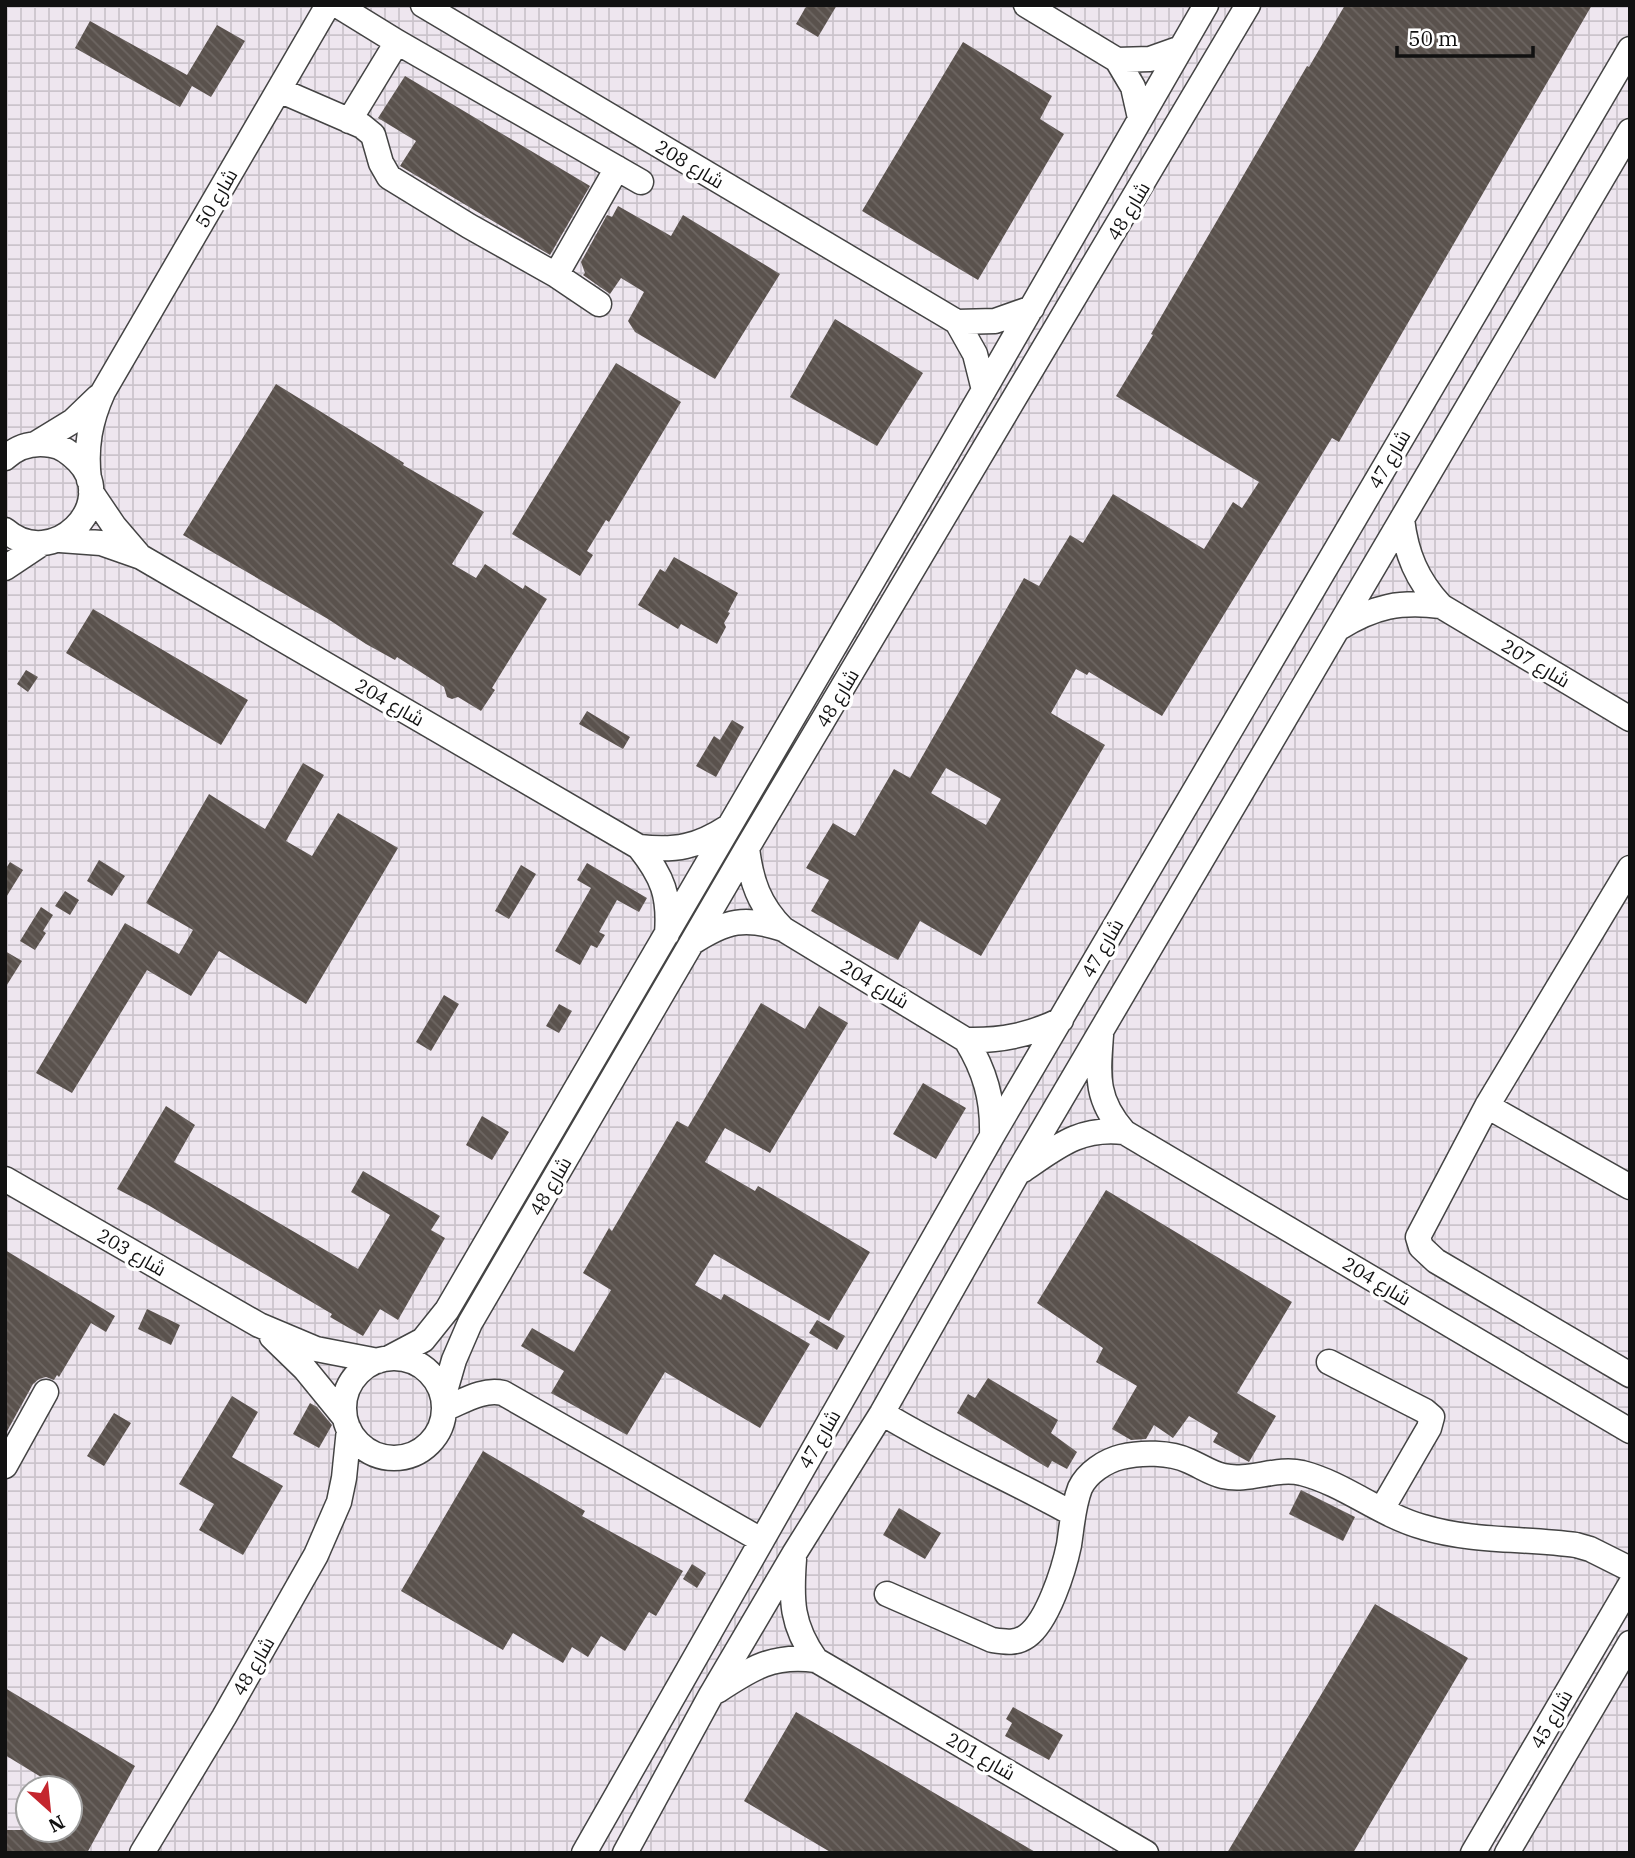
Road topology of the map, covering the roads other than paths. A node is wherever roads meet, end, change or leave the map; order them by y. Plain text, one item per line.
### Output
1 (328, 5) edge
2 (337, 5) edge
3 (423, 5) edge
4 (1026, 5) edge
5 (1206, 5) edge
6 (1248, 5) edge
7 (397, 42) junction
8 (1181, 48) junction
9 (1630, 49) edge
10 (1117, 60) junction
11 (279, 90) junction
12 (1140, 118) junction
13 (349, 121) junction
14 (1630, 131) edge
15 (617, 168) junction
16 (641, 182) dead end
17 (556, 275) junction
18 (599, 304) dead end
19 (1032, 308) junction
20 (957, 322) junction
21 (984, 390) junction
22 (103, 392) junction
23 (17, 449) edge
24 (90, 486) junction
25 (1402, 519) junction
26 (5, 530) edge
27 (50, 542) junction
28 (141, 557) junction
29 (5, 568) edge
30 (1441, 606) junction
31 (1337, 629) junction
32 (1630, 719) edge
33 (729, 827) junction
34 (639, 847) junction
35 (747, 848) junction
36 (1630, 868) edge
37 (783, 929) junction
38 (667, 934) junction
39 (692, 942) junction
40 (1061, 1020) junction
41 (1102, 1029) junction
42 (967, 1040) junction
43 (1488, 1106) junction
44 (1124, 1132) junction
45 (992, 1136) junction
46 (1017, 1174) junction
47 (5, 1179) edge
48 (1630, 1187) edge
49 (259, 1325) junction
50 (383, 1360) junction
51 (1329, 1362) dead end
52 (1630, 1376) edge
53 (46, 1392) dead end
54 (443, 1404) junction
55 (882, 1413) junction
56 (347, 1423) junction
57 (1630, 1432) edge
58 (5, 1466) edge
59 (1382, 1508) junction
60 (1073, 1514) junction
61 (761, 1541) junction
62 (794, 1554) junction
63 (1630, 1569) edge
64 (1630, 1585) edge
65 (887, 1594) dead end
66 (1630, 1643) edge
67 (816, 1660) junction
68 (710, 1695) junction
69 (142, 1853) edge
70 (584, 1853) edge
71 (625, 1853) edge
72 (1146, 1853) edge
73 (1473, 1853) edge
74 (1507, 1853) edge

1 - 11 street, شارع 50
2 - 7 street
3 - 20 street, شارع 208
4 - 10 street
5 - 8 street, شارع 48
6 - 35 street, شارع 48
7 - 13 street
7 - 15 street
8 - 10 street
8 - 12 street, شارع 48
9 - 40 street, شارع 47
10 - 12 street
11 - 13 street
11 - 22 street, شارع 50
12 - 19 street, شارع 48
13 - 17 street
14 - 25 street, شارع 47
15 - 16 street
15 - 17 street
17 - 18 street
19 - 20 street
19 - 21 street, شارع 48
20 - 21 street
21 - 33 street, شارع 48
22 - 23 street, شارع 50
22 - 24 street, شارع 50
23 - 24 street, شارع 204
24 - 27 street
24 - 28 street, شارع 204
25 - 30 street, شارع 207
25 - 31 street, شارع 47
26 - 27 street, شارع 204
27 - 28 street, شارع 204
27 - 29 street
28 - 34 street, شارع 204
30 - 31 street, شارع 207
30 - 32 street, شارع 207
31 - 41 street, شارع 47
33 - 34 street, شارع 204
33 - 38 street, شارع 48
34 - 38 street, شارع 204
35 - 37 street, شارع 204
35 - 39 street, شارع 48
36 - 43 street
37 - 39 street, شارع 204
37 - 42 street, شارع 204
38 - 50 street, شارع 48
39 - 54 street, شارع 48
40 - 42 street
40 - 45 street, شارع 47
41 - 44 street, شارع 204
41 - 46 street, شارع 47
42 - 45 street
43 - 48 street
43 - 52 street
44 - 46 street
44 - 57 street, شارع 204
45 - 61 street, شارع 47
46 - 55 street, شارع 47
47 - 49 street, شارع 203
49 - 50 street, شارع 203
49 - 56 street, شارع 203
50 - 54 street
50 - 56 street
51 - 59 street
53 - 58 street
54 - 56 street
54 - 61 street
55 - 60 street
55 - 62 street, شارع 47
56 - 69 street, شارع 48
59 - 60 street
59 - 63 street
60 - 65 street
61 - 70 street, شارع 47
62 - 67 street, شارع 201
62 - 68 street, شارع 47
64 - 73 street, شارع 45
66 - 74 street, شارع 45
67 - 68 street, شارع 201
67 - 72 street, شارع 201
68 - 71 street, شارع 47

